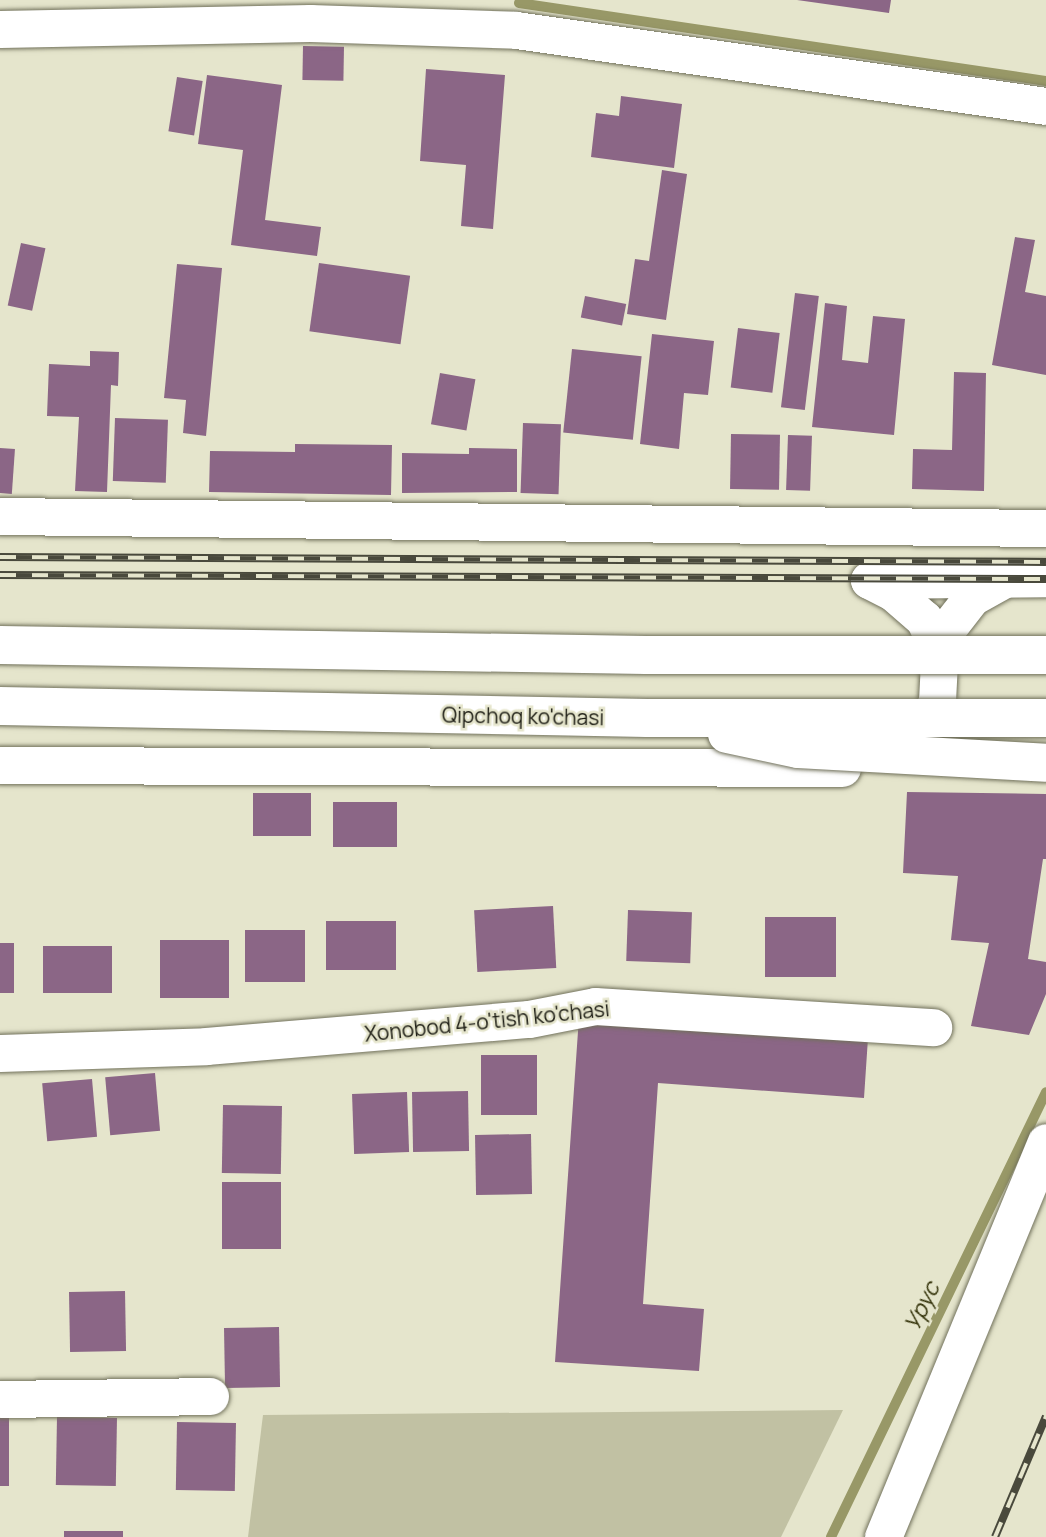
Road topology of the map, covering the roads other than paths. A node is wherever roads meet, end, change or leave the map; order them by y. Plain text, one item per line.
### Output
1 (0, 29) edge
2 (1046, 106) edge
3 (0, 516) edge
4 (1046, 528) edge
5 (1046, 578) edge
6 (1004, 579) junction
7 (0, 645) edge
8 (1046, 655) edge
9 (937, 701) junction
10 (0, 706) edge
11 (647, 718) junction
12 (1046, 718) edge
13 (1046, 762) edge
14 (0, 765) edge
15 (933, 1027) dead end
16 (0, 1053) edge
17 (1046, 1142) edge
18 (211, 1396) dead end
19 (0, 1399) edge
20 (883, 1537) edge

1 - 2 street
3 - 4 street
5 - 6 street
6 - 9 street
6 - 9 street
7 - 8 main road, bridge
9 - 14 street
10 - 11 main road, Qipchoq ko'chasi, bridge
11 - 12 main road, Qipchoq ko'chasi, bridge
11 - 13 main road, bridge
15 - 16 street, Xonobod 4-o'tish ko'chasi
17 - 20 street
18 - 19 street

